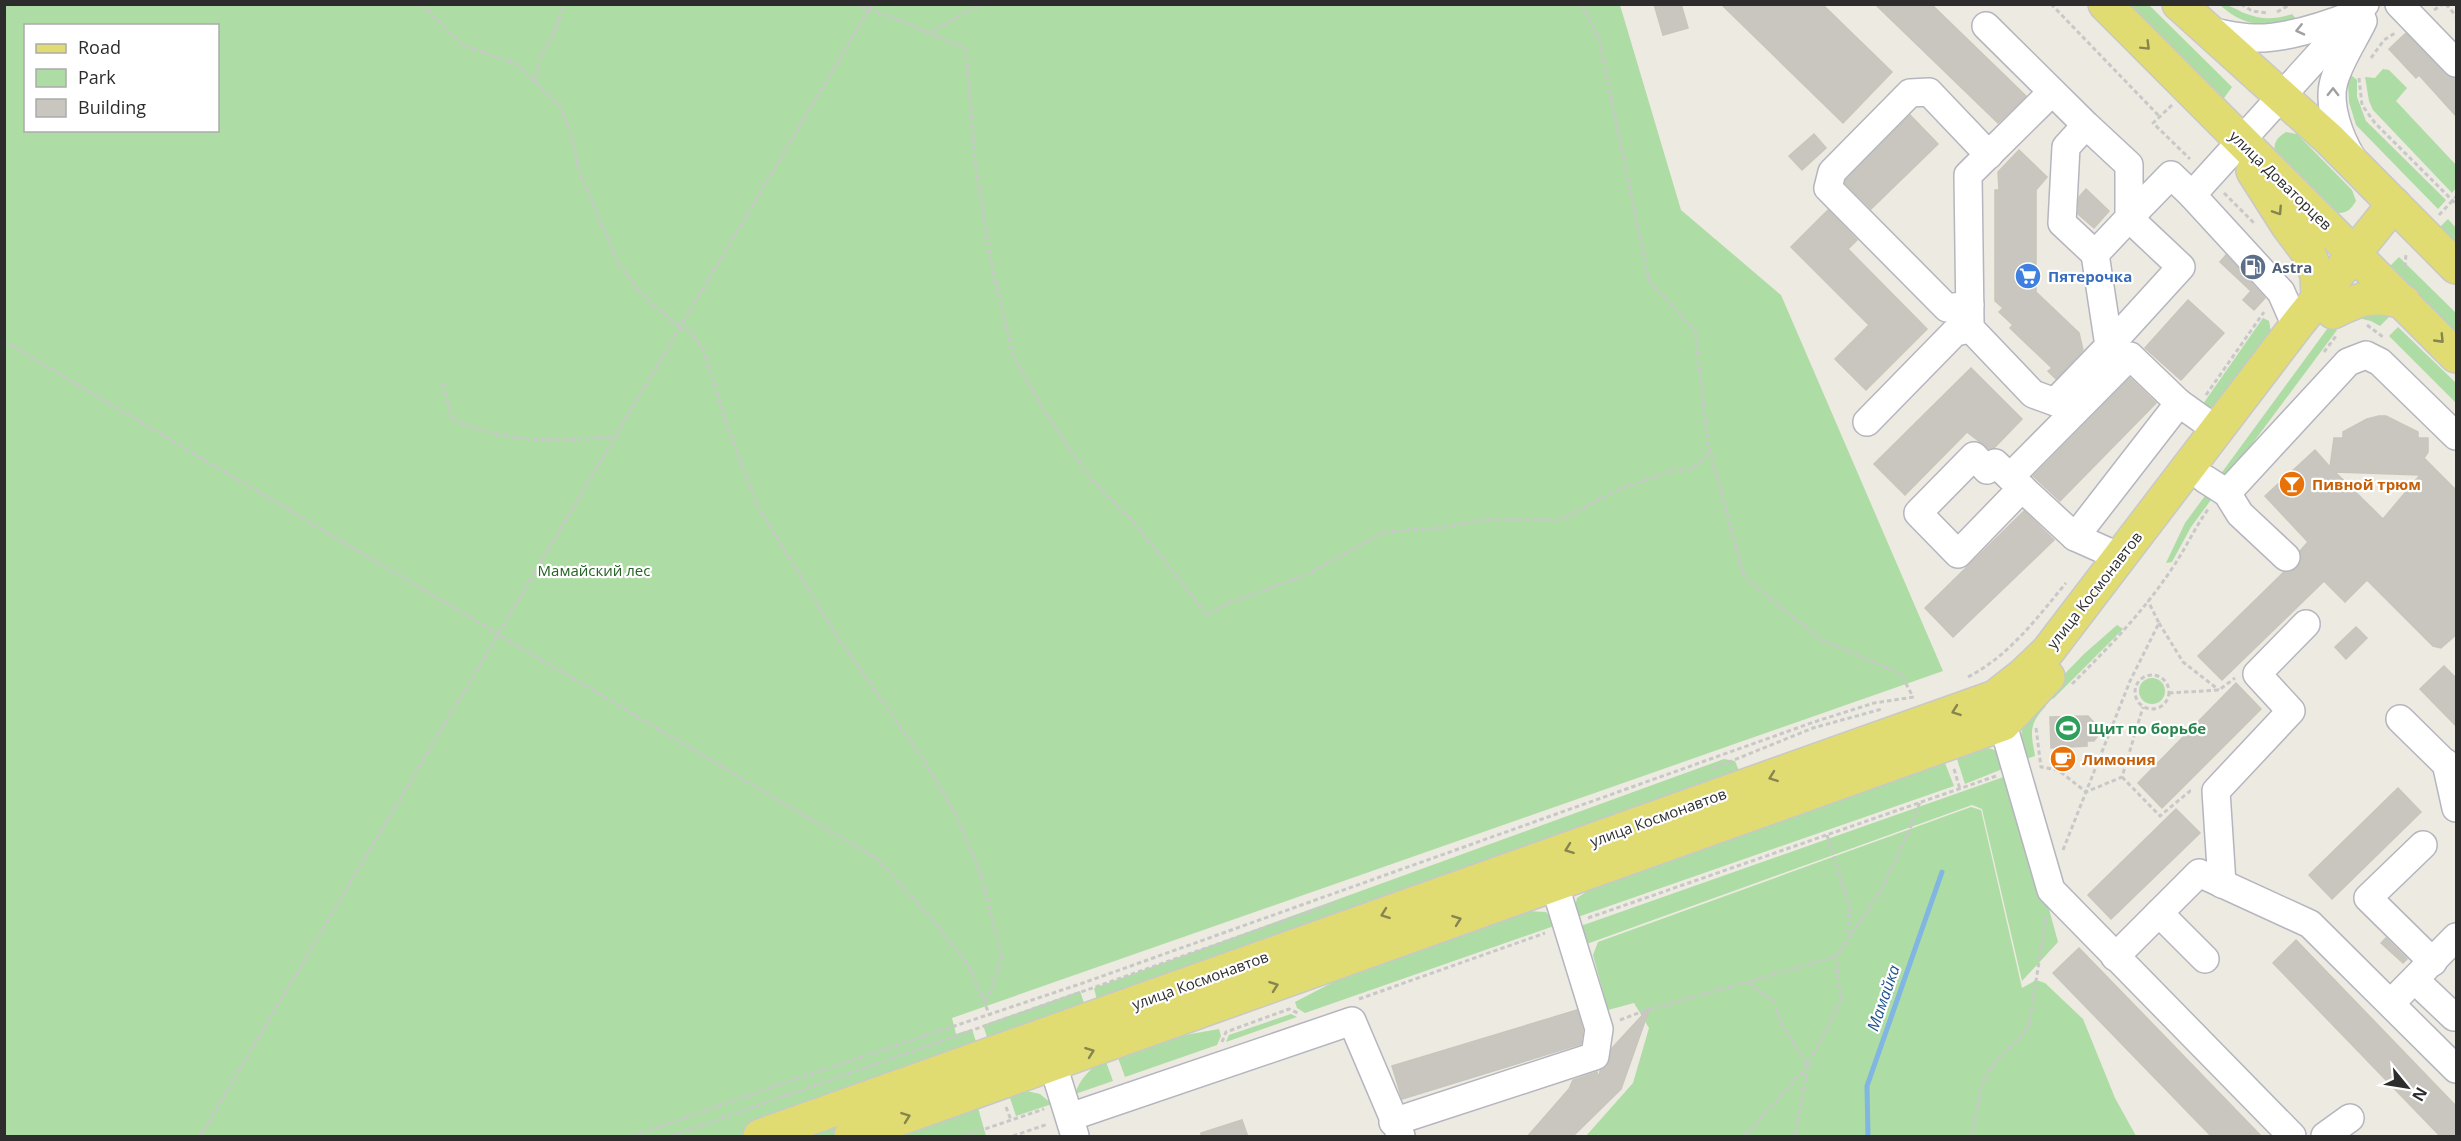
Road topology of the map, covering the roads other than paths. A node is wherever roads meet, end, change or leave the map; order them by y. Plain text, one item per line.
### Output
1 (2105, 4) edge
2 (2179, 4) edge
3 (2399, 4) edge
4 (2364, 8) edge
5 (1986, 26) dead end
6 (2207, 31) junction
7 (2457, 63) edge
8 (2052, 92) junction
9 (2281, 97) junction
10 (2086, 125) junction
11 (2241, 141) junction
12 (1989, 155) junction
13 (2357, 167) junction
14 (2192, 195) junction
15 (2402, 212) junction
16 (2129, 218) junction
17 (2364, 252) junction
18 (2095, 255) junction
19 (2457, 267) edge
20 (2404, 302) junction
21 (2338, 315) junction
22 (1970, 317) junction
23 (2296, 326) junction
24 (2109, 346) junction
25 (2457, 356) edge
26 (2179, 403) junction
27 (1867, 422) dead end
28 (2217, 430) junction
29 (2457, 436) edge
30 (2218, 487) junction
31 (2075, 537) junction
32 (2120, 556) junction
33 (2286, 557) dead end
34 (2306, 624) dead end
35 (1999, 710) junction
36 (2400, 719) dead end
37 (2451, 768) edge
38 (2457, 808) edge
39 (2423, 845) dead end
40 (2222, 884) junction
41 (1554, 886) junction
42 (2159, 913) junction
43 (2457, 937) edge
44 (2115, 957) junction
45 (2205, 959) dead end
46 (2424, 971) junction
47 (2391, 1003) junction
48 (2454, 1017) dead end
49 (1053, 1065) junction
50 (2457, 1070) edge
51 (1070, 1118) edge
52 (2350, 1118) dead end
53 (1397, 1129) edge
54 (760, 1137) edge
55 (851, 1137) edge
56 (2292, 1137) edge
57 (2325, 1137) edge

1 -> 11 main road, улица Доваторцев
2 - 6 main road
3 - 7 street
4 -> 6 street
4 - 9 street
13 -> 4 street
5 - 8 street
6 - 9 main road
8 - 10 street
8 - 12 street
9 - 11 street
9 - 13 main road
10 - 16 street
10 - 18 street
11 - 14 street
11 - 17 main road, улица Доваторцев
11 -> 21 main road
12 - 22 street
12 - 22 street
13 - 15 main road
14 - 16 street
14 - 23 street
15 - 17 main road
15 - 19 main road
16 - 18 street
16 - 24 street
17 - 20 main road, улица Доваторцев
17 - 21 main road
18 - 24 street
20 - 21 main road
20 -> 25 main road, улица Доваторцев
21 - 23 main road, улица Космонавтов
21 - 30 main road, улица Космонавтов
22 - 24 street
22 - 27 street
23 - 28 main road, улица Космонавтов
26 - 28 street
26 - 31 street
26 - 31 street
28 - 32 main road, улица Космонавтов
29 - 30 street
30 - 33 street
30 - 35 main road, улица Космонавтов
31 - 32 street
32 - 35 main road, улица Космонавтов
34 - 40 street
35 - 41 main road, улица Космонавтов
35 - 44 street
35 -> 54 main road, улица Космонавтов
36 - 37 street
37 - 38 street
39 - 46 street
40 - 42 street
40 - 47 street
49 -> 41 main road, улица Космонавтов
41 - 53 street
42 - 44 street
42 - 45 street
43 - 46 street
44 - 56 street
46 - 47 street
46 - 48 street
47 - 50 street
49 - 51 street
55 -> 49 main road, улица Космонавтов
51 - 53 street
52 - 57 street

